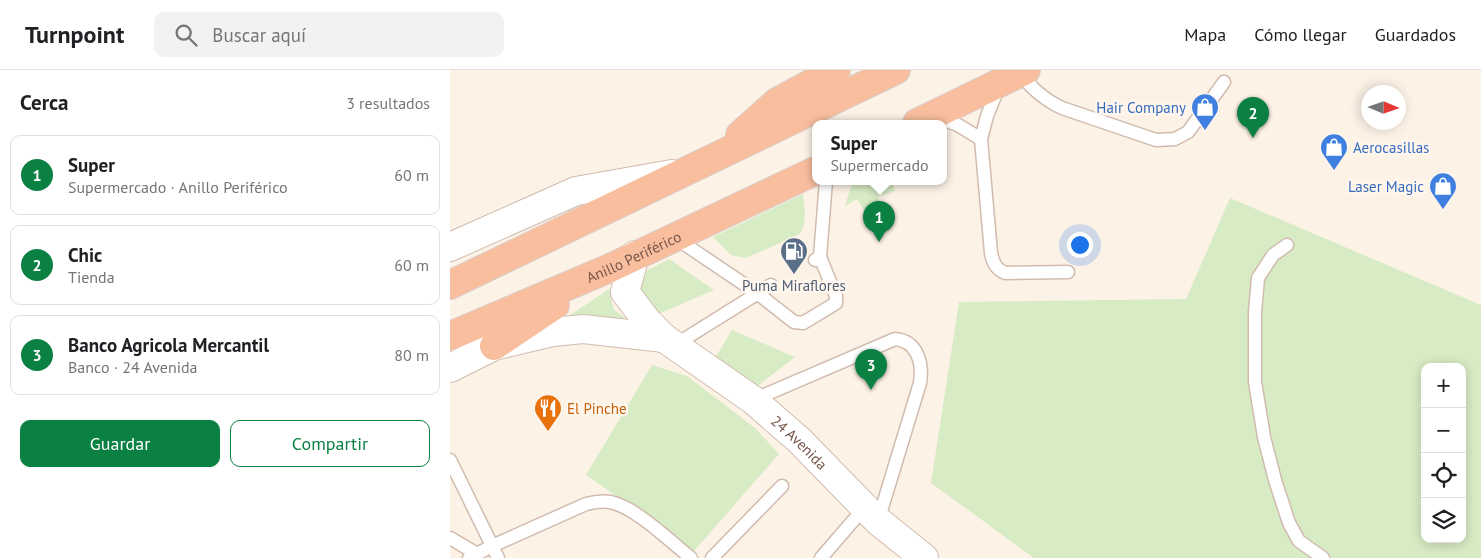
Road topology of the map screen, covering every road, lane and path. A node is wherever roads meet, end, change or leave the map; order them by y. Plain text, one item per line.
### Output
1 (836, 70) edge
2 (896, 70) edge
3 (1015, 75) edge
4 (1224, 82) dead end
5 (925, 120) edge
6 (947, 123) edge
7 (981, 139) junction
8 (714, 158) junction
9 (684, 172) junction
10 (812, 172) edge
11 (826, 185) edge
12 (674, 237) junction
13 (1287, 245) dead end
14 (450, 247) edge
15 (635, 255) junction
16 (610, 268) junction
17 (1068, 272) dead end
18 (450, 285) edge
19 (771, 285) dead end
20 (757, 294) junction
21 (450, 336) edge
22 (669, 342) junction
23 (494, 346) junction
24 (450, 368) edge
25 (753, 400) junction
26 (450, 460) edge
27 (782, 486) dead end
28 (871, 514) junction
29 (450, 538) edge
30 (492, 546) junction
31 (473, 556) edge
32 (498, 558) edge
33 (691, 558) edge
34 (712, 558) edge
35 (821, 558) edge
36 (924, 558) edge
37 (1322, 558) edge

1 - 8 highway
2 - 8 highway
3 - 4 lane
3 - 5 highway
3 - 7 lane
6 - 7 lane
7 - 17 lane
8 - 9 highway
9 - 14 street
9 - 18 highway
10 - 12 highway, Anillo Periférico
11 - 20 lane
12 - 15 highway, Anillo Periférico
12 - 20 lane
13 - 37 lane
15 - 16 highway, Anillo Periférico
15 - 22 street, 24 Avenida
16 - 21 highway, Anillo Periférico
16 - 23 highway
19 - 20 lane
20 - 22 lane
22 - 23 street, 24 Avenida
22 - 25 street, 24 Avenida
23 - 24 street
25 - 28 street, 24 Avenida
25 - 28 lane
26 - 30 lane
27 - 34 lane
28 - 35 lane
28 - 36 street, 24 Avenida
29 - 31 lane
30 - 31 lane
30 - 32 lane
30 - 33 lane

